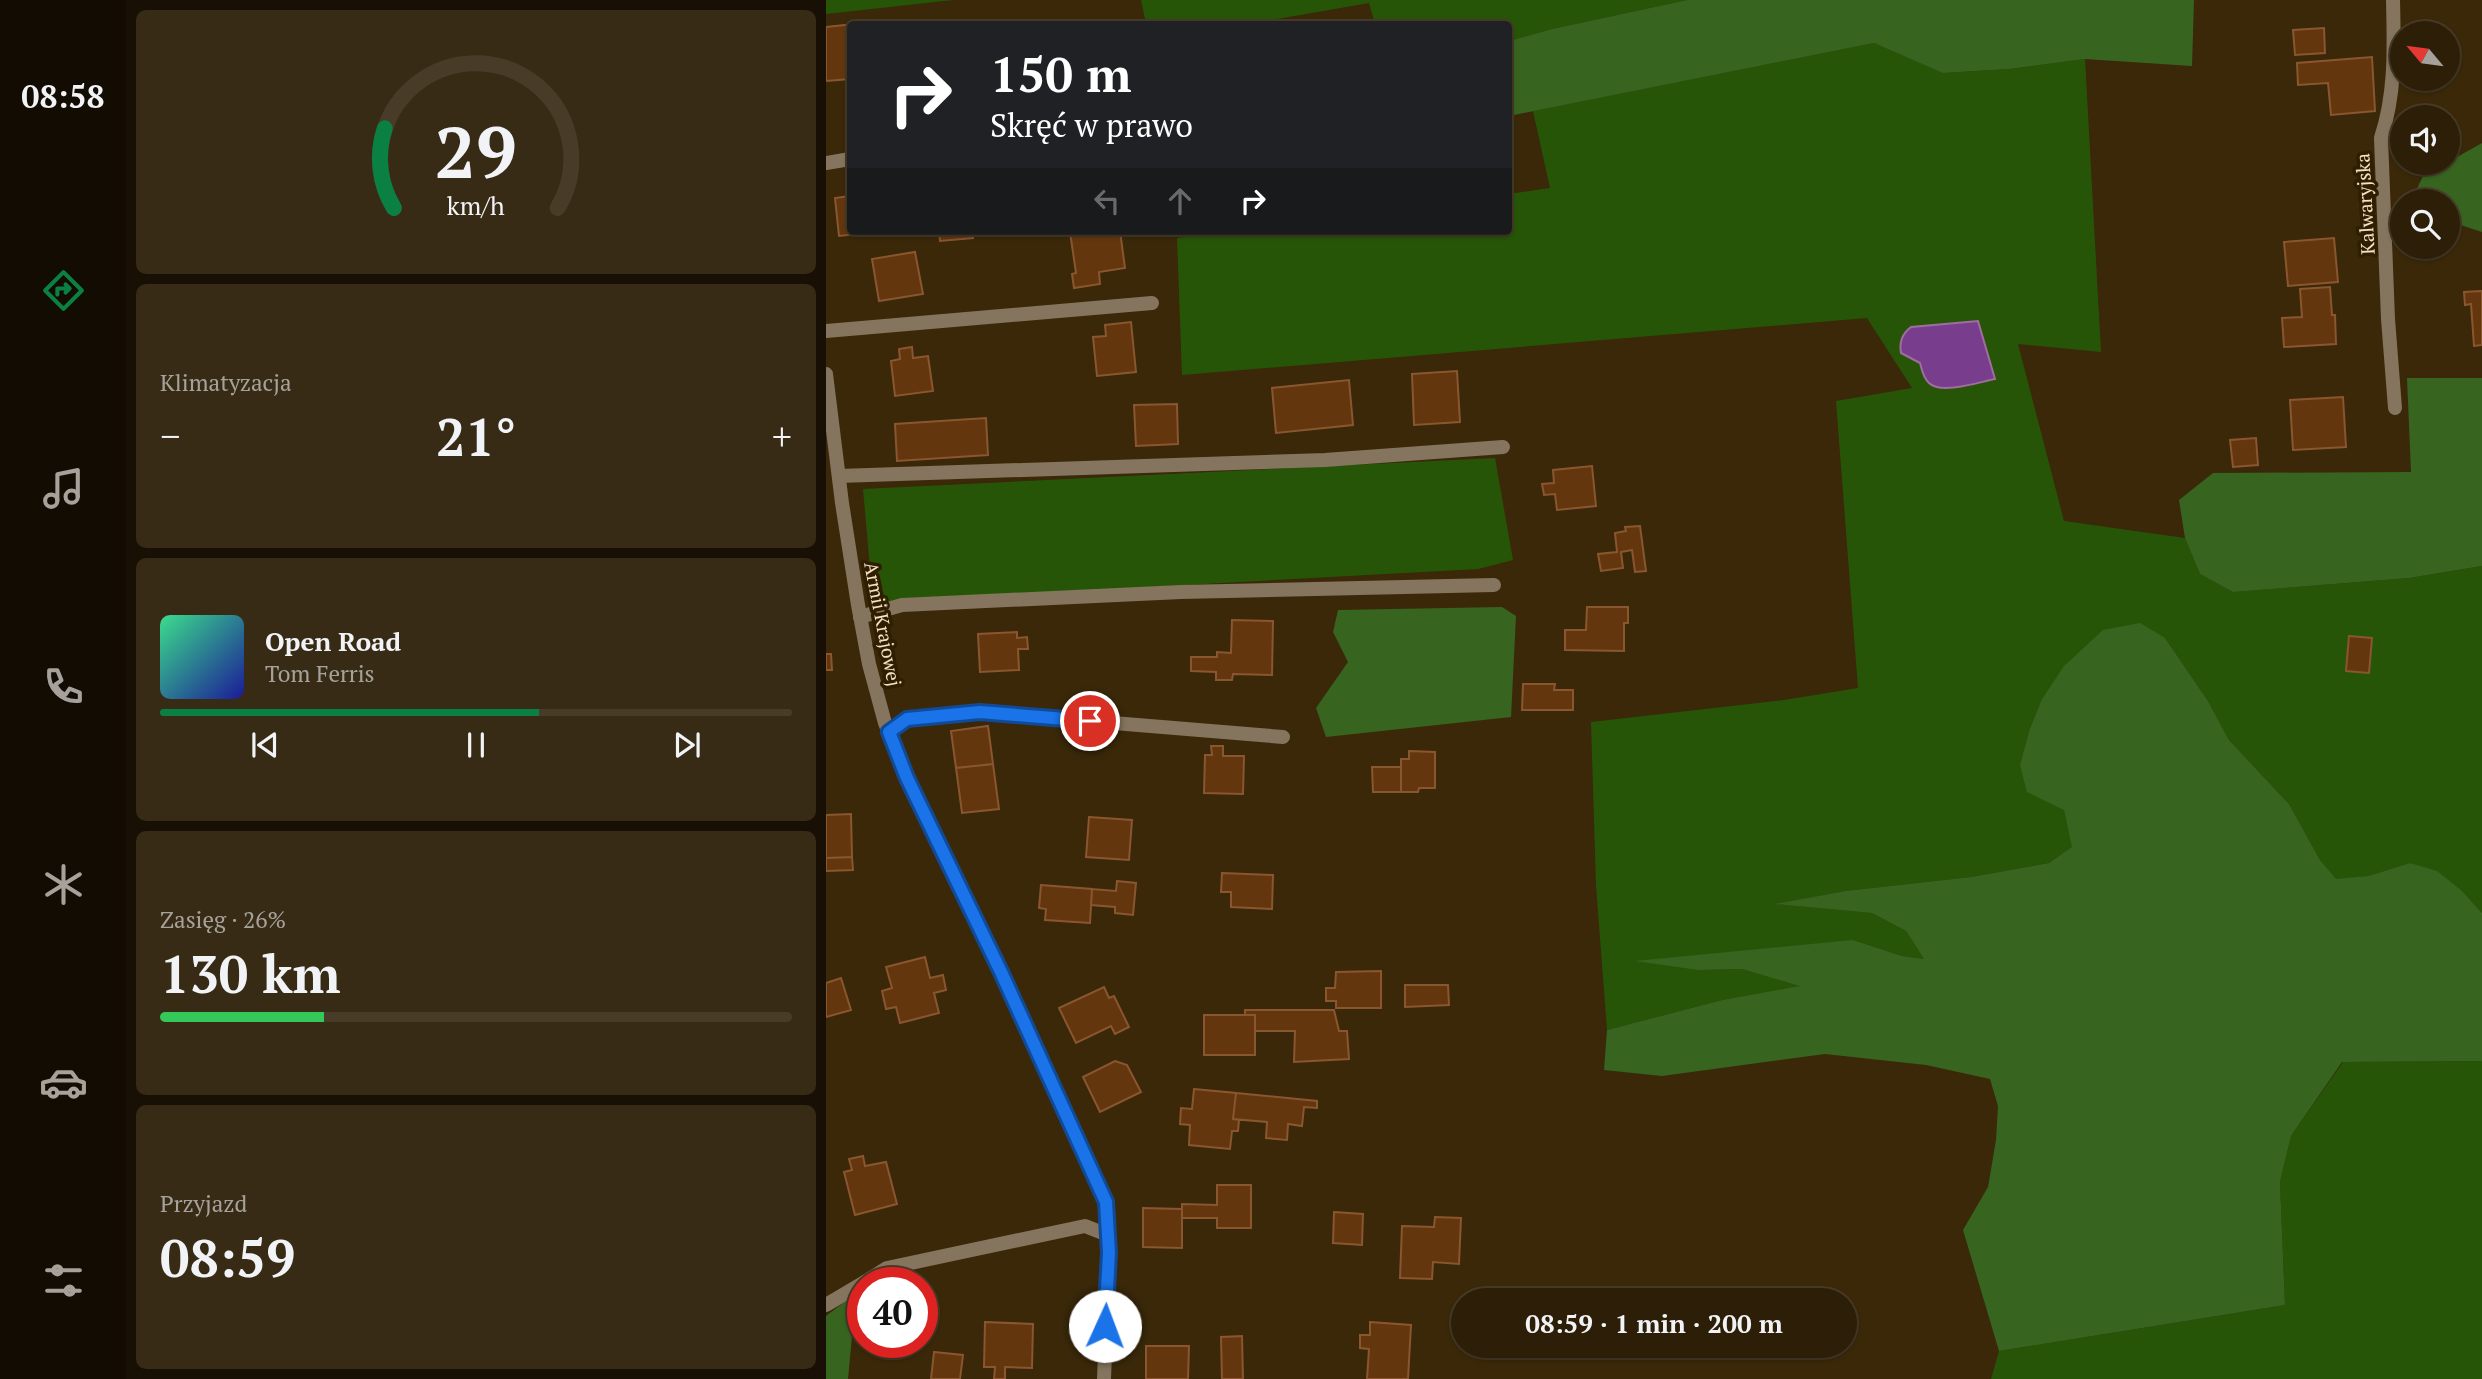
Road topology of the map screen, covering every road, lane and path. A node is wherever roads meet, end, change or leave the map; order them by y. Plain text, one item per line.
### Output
1 (2393, 0) edge
2 (847, 160) edge
3 (826, 163) edge
4 (1152, 303) dead end
5 (826, 331) edge
6 (826, 374) edge
7 (2395, 408) dead end
8 (1503, 447) dead end
9 (839, 476) junction
10 (1494, 585) dead end
11 (860, 617) junction
12 (889, 732) junction
13 (1283, 737) dead end
14 (1108, 1235) junction
15 (892, 1267) edge
16 (847, 1293) edge
17 (826, 1305) edge
18 (1104, 1379) edge

1 - 7 street, Kalwaryjska
2 - 3 street
4 - 5 street
6 - 9 street, Armii Krajowej
8 - 9 street
9 - 11 street, Armii Krajowej
10 - 11 street
11 - 12 street, Armii Krajowej
12 - 13 street
12 - 14 street, Armii Krajowej
14 - 15 street
14 - 18 street, Armii Krajowej
16 - 17 street

